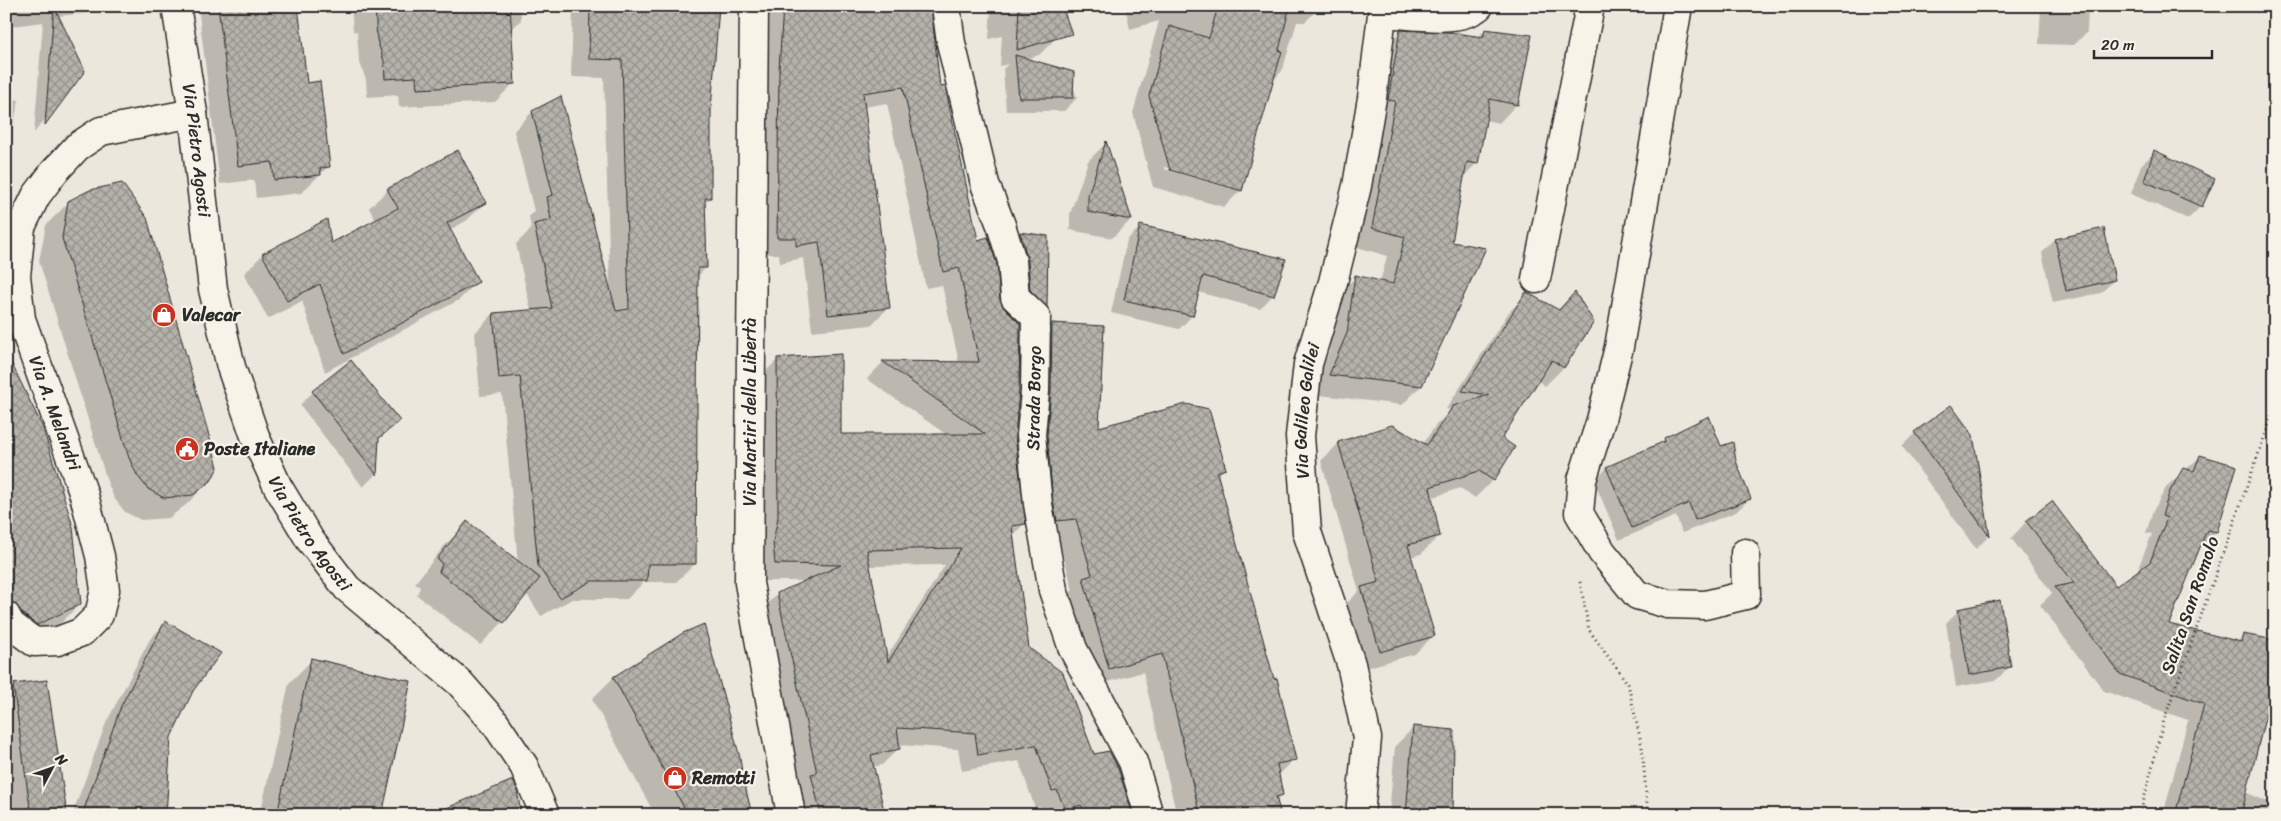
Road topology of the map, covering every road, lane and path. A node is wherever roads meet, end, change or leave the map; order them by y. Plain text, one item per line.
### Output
1 (176, 6) edge
2 (754, 6) edge
3 (946, 6) edge
4 (1479, 6) edge
5 (1590, 6) edge
6 (1678, 6) edge
7 (1383, 10) edge
8 (193, 113) junction
9 (1536, 279) dead end
10 (2275, 407) edge
11 (1595, 539) junction
12 (1745, 553) dead end
13 (6, 616) edge
14 (546, 815) edge
15 (791, 815) edge
16 (1149, 815) edge
17 (1360, 815) edge
18 (1648, 815) edge
19 (2140, 815) edge

1 - 8 street, Via Pietro Agosti
2 - 15 street, Via Martiri della Libertà
3 - 16 street, Strada Borgo
4 - 7 street
5 - 9 street
6 - 11 street
7 - 17 street, Via Galileo Galilei
8 - 13 street, Via A. Melandri
8 - 14 street, Via Pietro Agosti
10 - 19 path, Salita San Romolo
11 - 12 street
11 - 18 path

